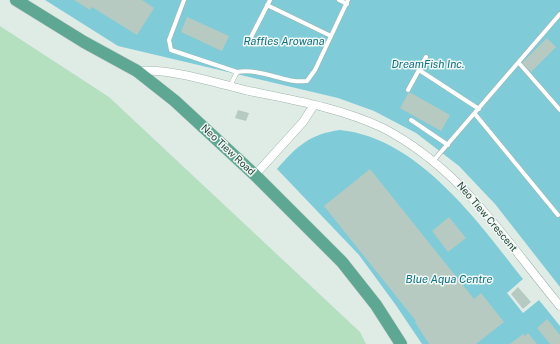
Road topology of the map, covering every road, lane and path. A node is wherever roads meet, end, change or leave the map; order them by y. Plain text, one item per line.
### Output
1 (16, 0) edge
2 (184, 0) edge
3 (270, 0) edge
4 (339, 0) edge
5 (347, 2) edge
6 (268, 5) junction
7 (560, 14) edge
8 (331, 36) junction
9 (249, 41) dead end
10 (426, 57) dead end
11 (519, 63) junction
12 (419, 70) junction
13 (137, 71) junction
14 (237, 72) junction
15 (230, 86) junction
16 (408, 90) dead end
17 (314, 105) junction
18 (479, 109) junction
19 (560, 110) edge
20 (475, 114) junction
21 (411, 120) dead end
22 (448, 145) junction
23 (434, 160) junction
24 (254, 175) junction
25 (558, 215) dead end
26 (560, 306) edge
27 (401, 344) edge

1 - 13 main road, Neo Tiew Road
2 - 14 lane
3 - 6 lane
4 - 5 lane
5 - 8 lane
6 - 8 lane
6 - 9 lane
7 - 11 lane
8 - 14 lane
10 - 12 lane
11 - 18 lane
11 - 19 lane
12 - 16 lane
12 - 18 lane
13 - 15 street, Neo Tiew Crescent
13 - 24 main road, Neo Tiew Road
14 - 15 lane
15 - 17 street, Neo Tiew Crescent
17 - 23 street, Neo Tiew Crescent
17 - 24 street
18 - 20 lane
20 - 22 lane
20 - 25 lane
21 - 22 lane
22 - 23 lane
23 - 26 street, Neo Tiew Crescent
24 - 27 main road, Neo Tiew Road

